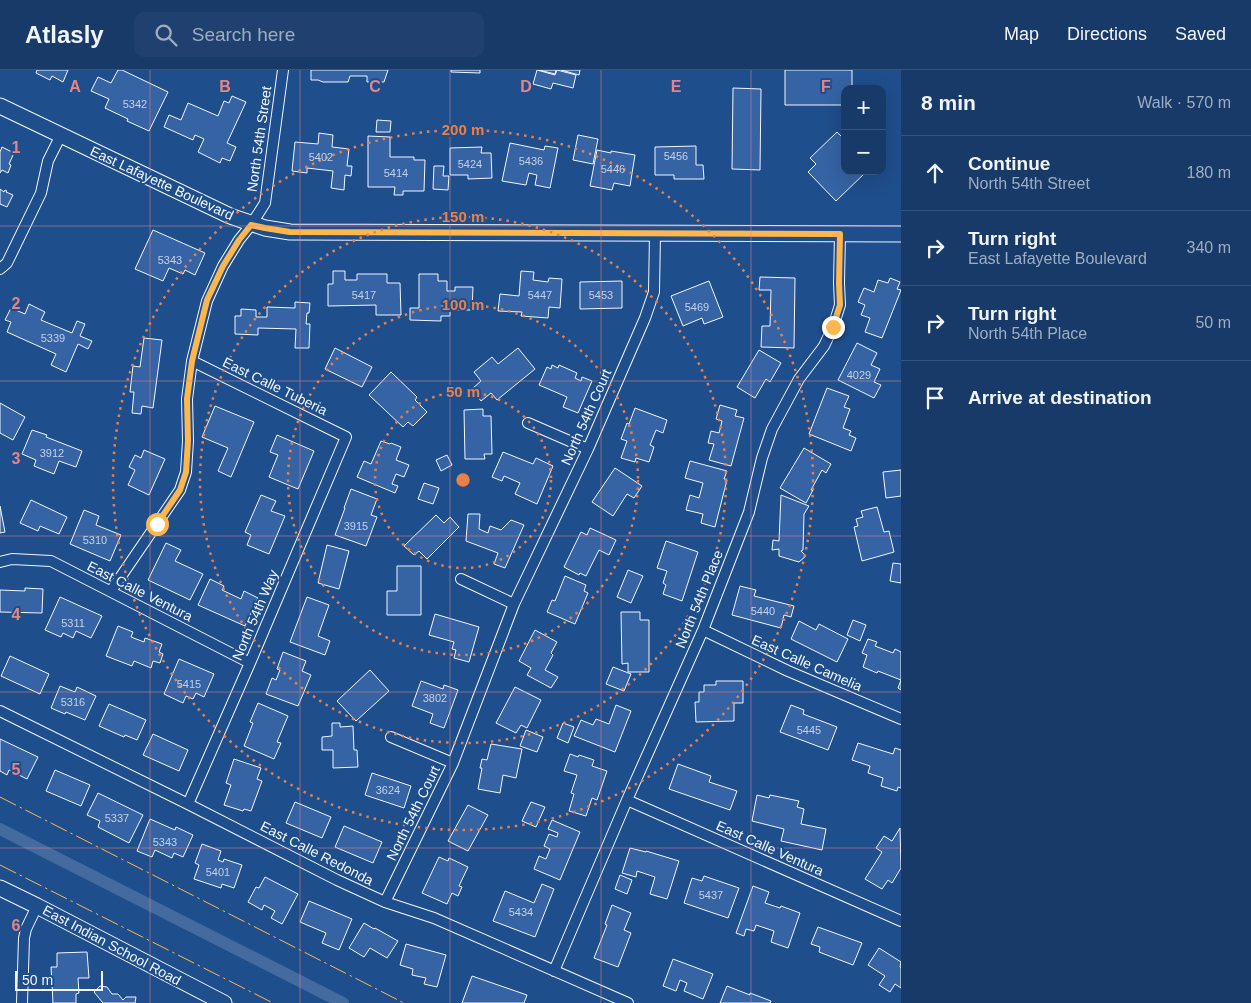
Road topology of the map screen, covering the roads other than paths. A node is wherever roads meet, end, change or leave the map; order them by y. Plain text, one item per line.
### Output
1 (282, 70) edge
2 (0, 106) edge
3 (61, 135) junction
4 (251, 225) junction
5 (656, 233) junction
6 (840, 234) junction
7 (901, 234) edge
8 (0, 269) edge
9 (192, 361) junction
10 (528, 423) dead end
11 (346, 437) joint
12 (588, 449) junction
13 (0, 562) edge
14 (461, 579) dead end
15 (111, 591) junction
16 (514, 604) junction
17 (703, 630) junction
18 (250, 663) junction
19 (0, 712) edge
20 (901, 719) edge
21 (391, 738) dead end
22 (453, 763) junction
23 (627, 800) junction
24 (188, 804) junction
25 (0, 888) edge
26 (385, 902) junction
27 (37, 906) junction
28 (901, 921) edge
29 (554, 971) junction
30 (22, 1003) edge
31 (224, 1003) edge
32 (628, 1003) edge

1 - 4 street, North 54th Street
2 - 3 street, East Lafayette Boulevard
3 - 4 street, East Lafayette Boulevard
3 - 8 street
4 - 5 street, East Lafayette Boulevard
4 - 9 street, North 54th Street
5 - 6 street, East Lafayette Boulevard
5 - 12 street, North 54th Court
6 - 7 street, East Lafayette Boulevard
6 - 17 street, North 54th Place
9 - 11 street, East Calle Tuberia
9 - 15 street, North 54th Street
10 - 12 street
11 - 18 street, North 54th Way
12 - 16 street, North 54th Court
13 - 15 street, East Calle Ventura
14 - 16 street
15 - 18 street, East Calle Ventura
16 - 22 street, North 54th Court
17 - 20 street, East Calle Camelia
17 - 23 street, North 54th Place
18 - 24 street, North 54th Way
19 - 24 street, East Calle Redonda
21 - 22 street, North 54th Court
22 - 26 street, North 54th Court
23 - 28 street, East Calle Ventura
23 - 29 street, North 54th Place
24 - 26 street, East Calle Redonda
25 - 27 street, East Indian School Road
26 - 29 street, East Calle Redonda
27 - 30 street
27 - 31 street, East Indian School Road
29 - 32 street, East Calle Redonda

